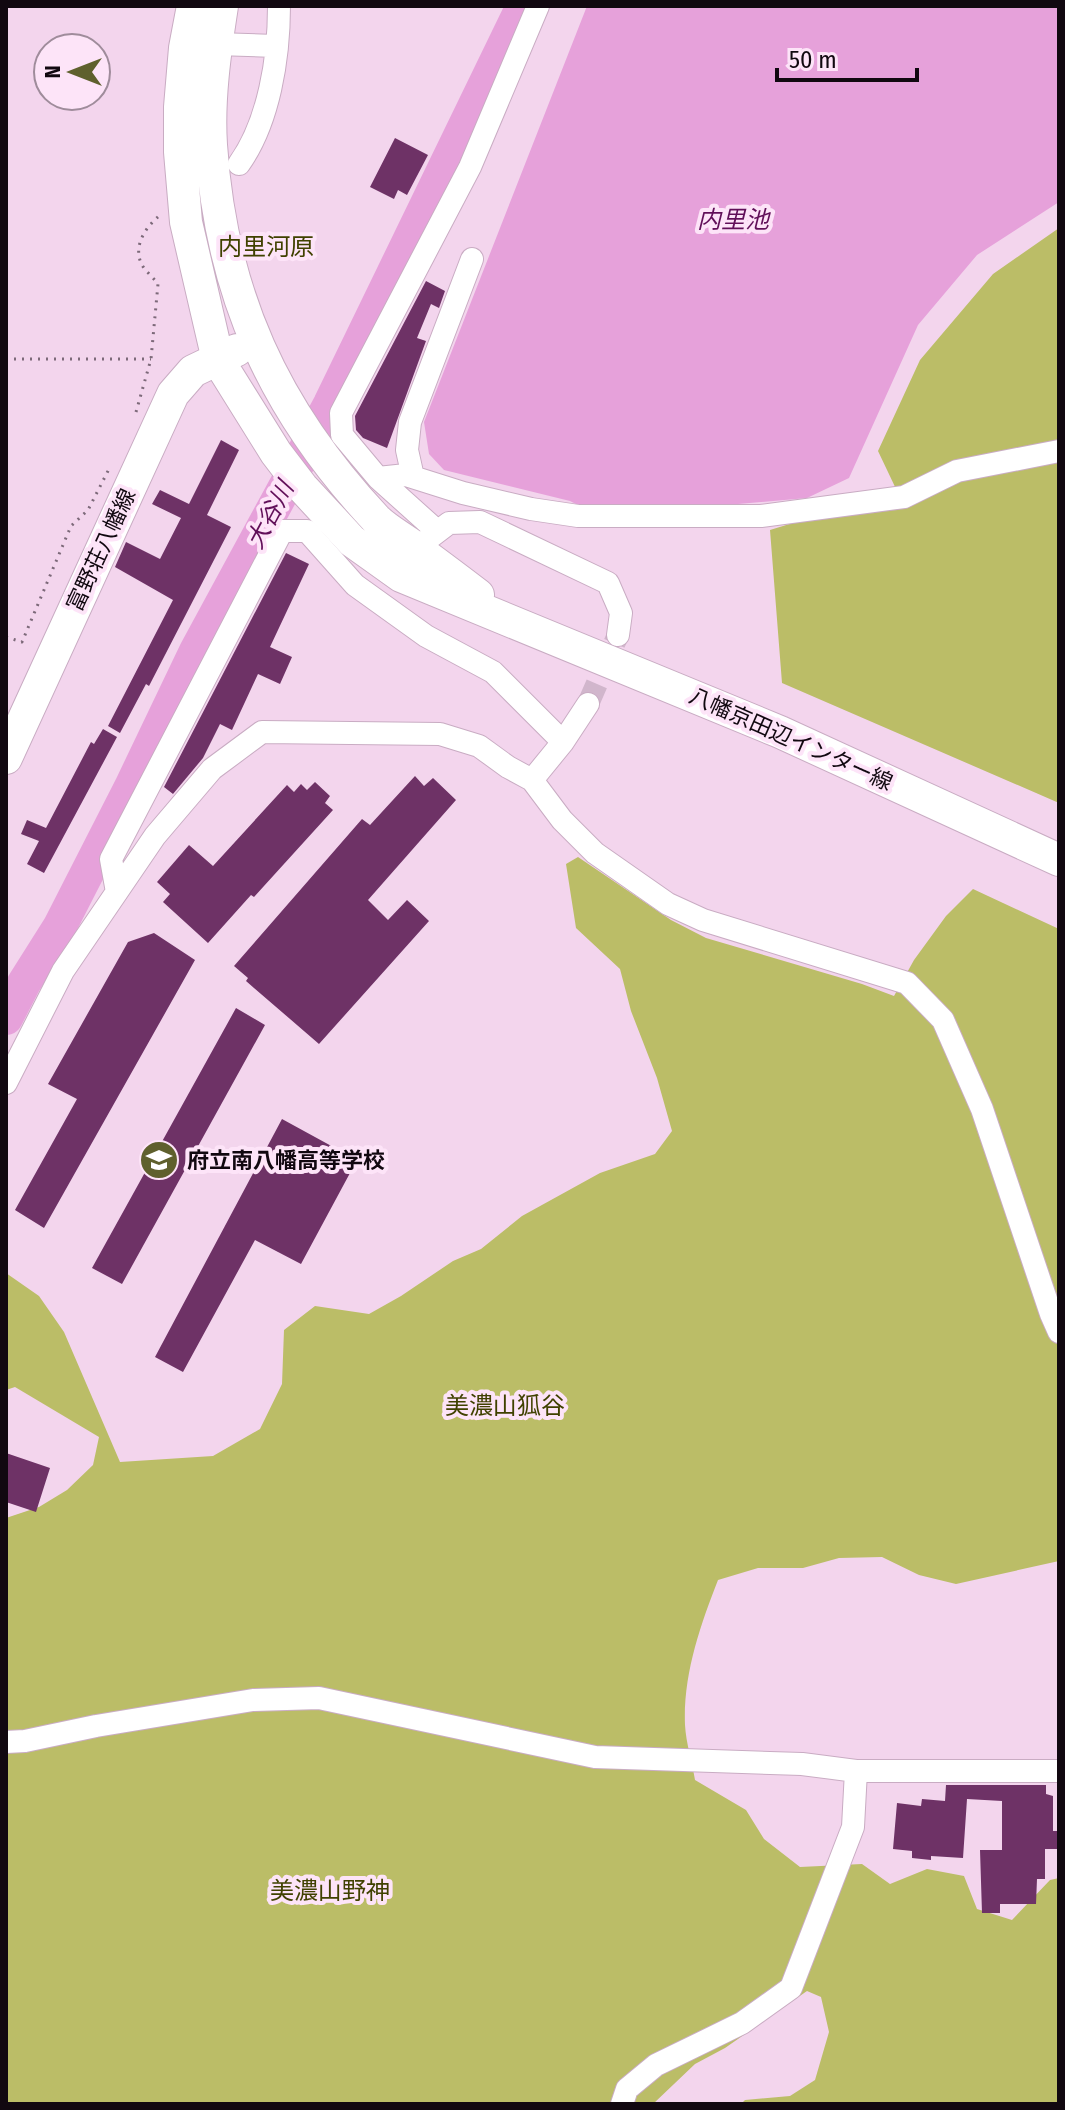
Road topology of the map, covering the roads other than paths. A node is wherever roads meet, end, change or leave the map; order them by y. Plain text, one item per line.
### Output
1 (193, 6) edge
2 (222, 6) edge
3 (279, 6) edge
4 (538, 6) edge
5 (216, 44) junction
6 (275, 46) junction
7 (239, 164) dead end
8 (472, 259) dead end
9 (254, 341) junction
10 (218, 360) junction
11 (1059, 451) edge
12 (413, 477) junction
13 (378, 478) junction
14 (419, 553) junction
15 (618, 635) tunnel mouth
16 (588, 704) tunnel mouth
17 (563, 742) junction
18 (6, 758) edge
19 (532, 780) junction
20 (1059, 860) edge
21 (117, 892) junction
22 (6, 1083) edge
23 (1059, 1332) edge
24 (6, 1742) edge
25 (856, 1771) junction
26 (1059, 1771) edge
27 (622, 2104) edge

1 - 10 main road
2 - 5 main road
3 - 6 street
4 - 13 street
5 - 6 street
5 - 9 main road
6 - 7 street
8 - 12 street
9 - 10 main road, 富野荘八幡線
9 - 14 main road, 八幡京田辺インター線
10 - 14 main road, 八幡京田辺インター線
10 - 18 main road, 富野荘八幡線
11 - 12 street
12 - 13 street
13 - 14 street
14 - 15 street
14 - 20 main road, 八幡京田辺インター線
16 - 17 street
17 - 19 street
17 - 21 street
19 - 21 street
19 - 23 street
21 - 22 street
24 - 25 street
25 - 26 street
25 - 27 street

